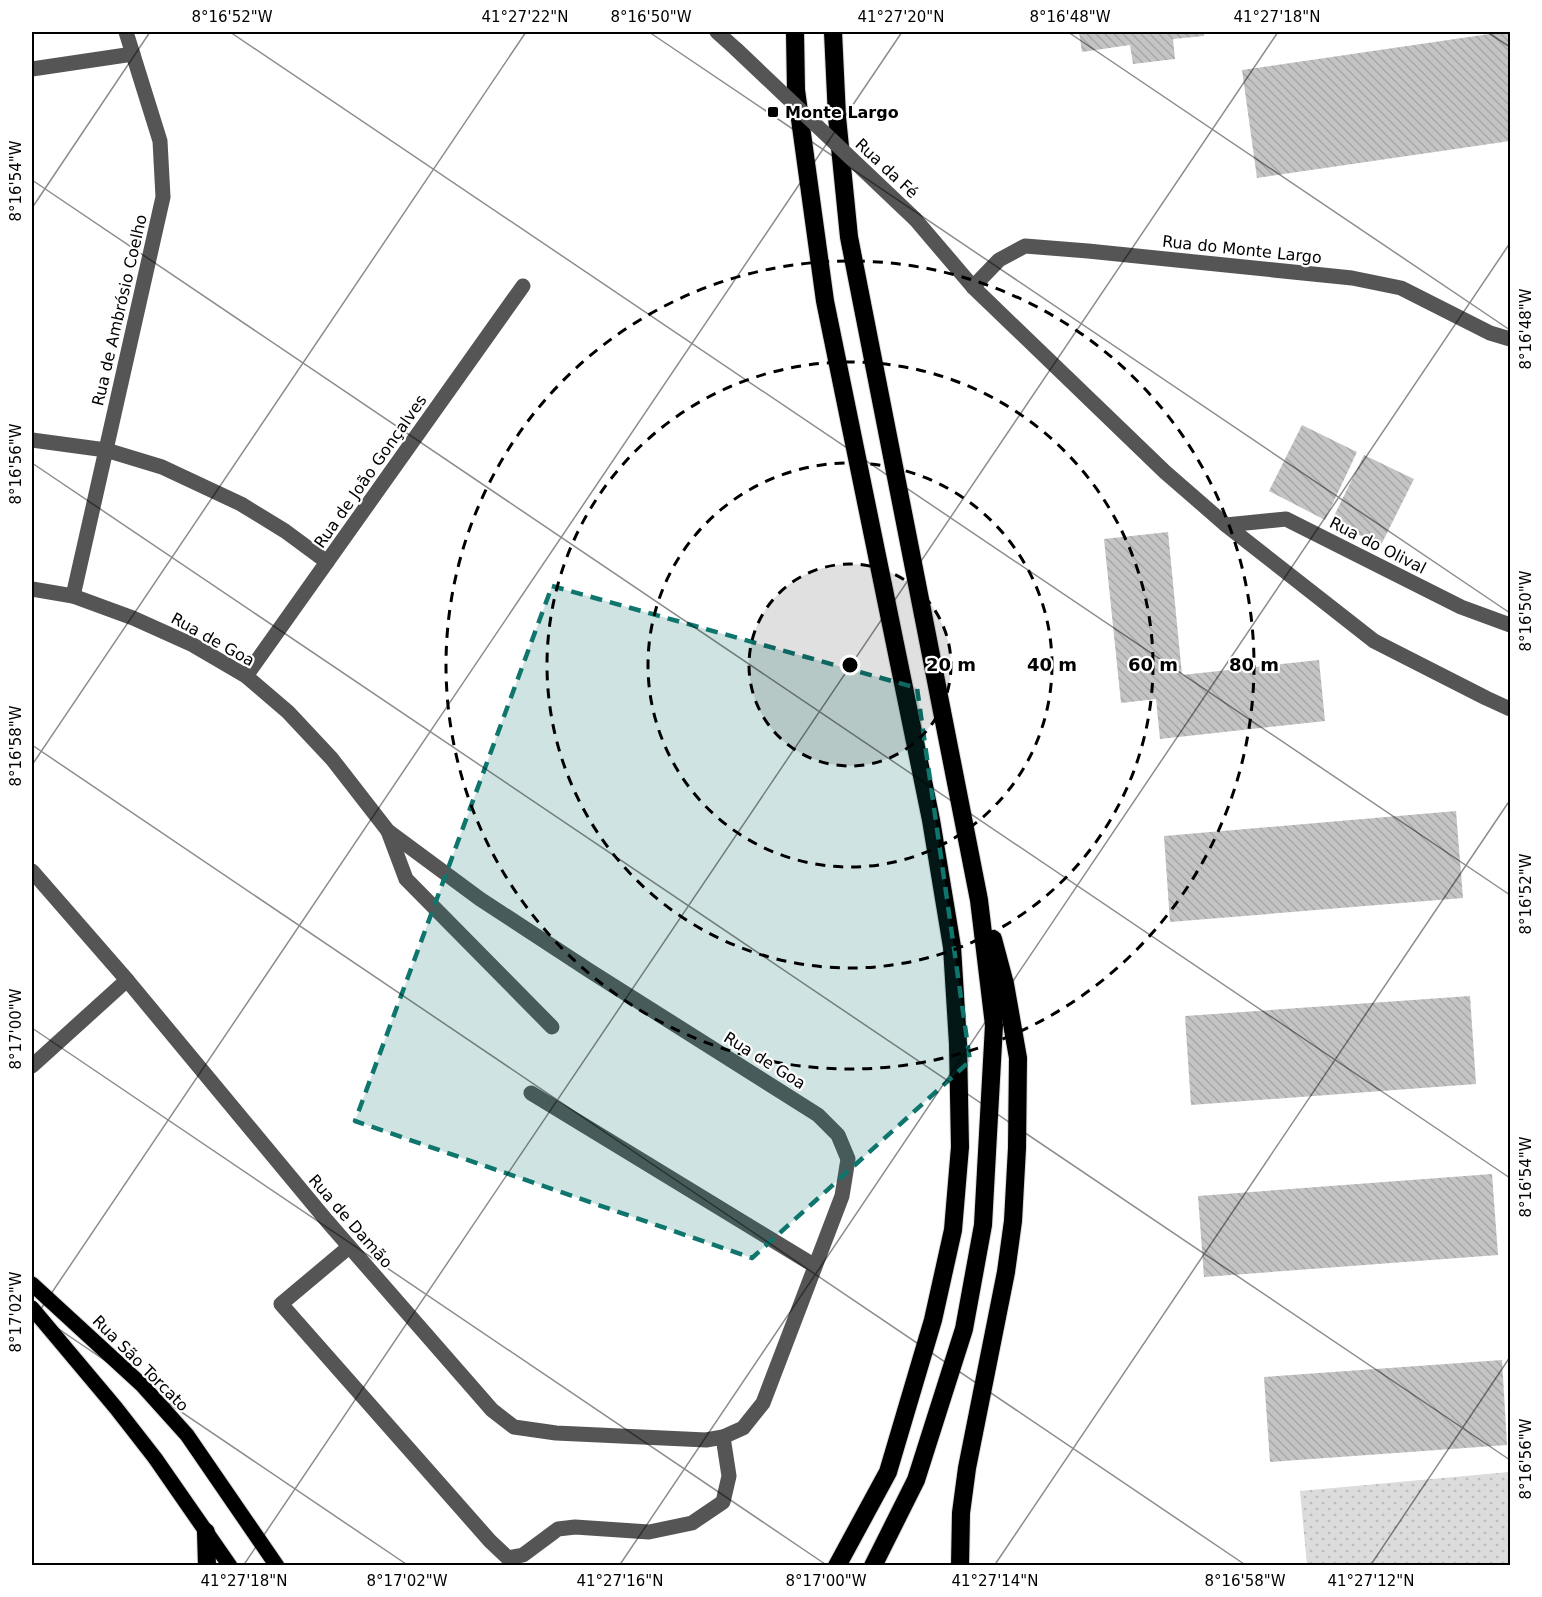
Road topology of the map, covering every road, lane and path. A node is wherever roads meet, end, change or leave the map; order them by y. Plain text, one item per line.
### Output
1 (126, 32) edge
2 (717, 32) edge
3 (795, 32) edge
4 (833, 32) edge
5 (133, 54) junction
6 (32, 69) edge
7 (523, 286) dead end
8 (973, 287) junction
9 (1510, 339) edge
10 (32, 440) edge
11 (106, 450) junction
12 (1226, 525) junction
13 (327, 562) junction
14 (32, 590) edge
15 (73, 596) junction
16 (1510, 625) edge
17 (246, 676) junction
18 (1510, 709) edge
19 (388, 831) junction
20 (32, 871) edge
21 (979, 900) junction
22 (127, 980) junction
23 (552, 1027) dead end
24 (32, 1065) edge
25 (531, 1093) dead end
26 (350, 1247) junction
27 (815, 1266) junction
28 (32, 1284) edge
29 (32, 1308) edge
30 (723, 1437) junction
31 (206, 1532) junction
32 (207, 1566) edge
33 (230, 1566) edge
34 (277, 1566) edge
35 (837, 1566) edge
36 (873, 1566) edge
37 (960, 1566) edge

1 - 5 street, Rua de Ambrósio Coelho
2 - 8 street, Rua da Fé, bridge
3 - 35 highway
4 - 21 highway
5 - 6 street
5 - 11 street, Rua de Ambrósio Coelho
7 - 13 street, Rua de João Gonçalves
8 - 9 street, Rua do Monte Largo
8 - 12 street, Rua da Fé
10 - 11 street
11 - 13 street
11 - 15 street, Rua de Ambrósio Coelho
12 - 16 street, Rua do Olival
12 - 18 street, Rua da Fé
13 - 17 street, Rua de João Gonçalves
14 - 15 street, Rua de Goa
15 - 17 street, Rua de Goa
17 - 19 street, Rua de Goa
19 - 23 street, Rua de Goa
19 - 27 street, Rua de Goa
20 - 22 street, Rua de Damão
21 - 36 highway
21 - 37 highway
22 - 24 street
22 - 26 street, Rua de Damão
25 - 27 street
26 - 30 street, Rua de Damão
26 - 30 street
27 - 30 street, Rua de Goa
28 - 34 main road, Rua São Torcato
29 - 31 main road
31 - 32 highway
31 - 33 main road

